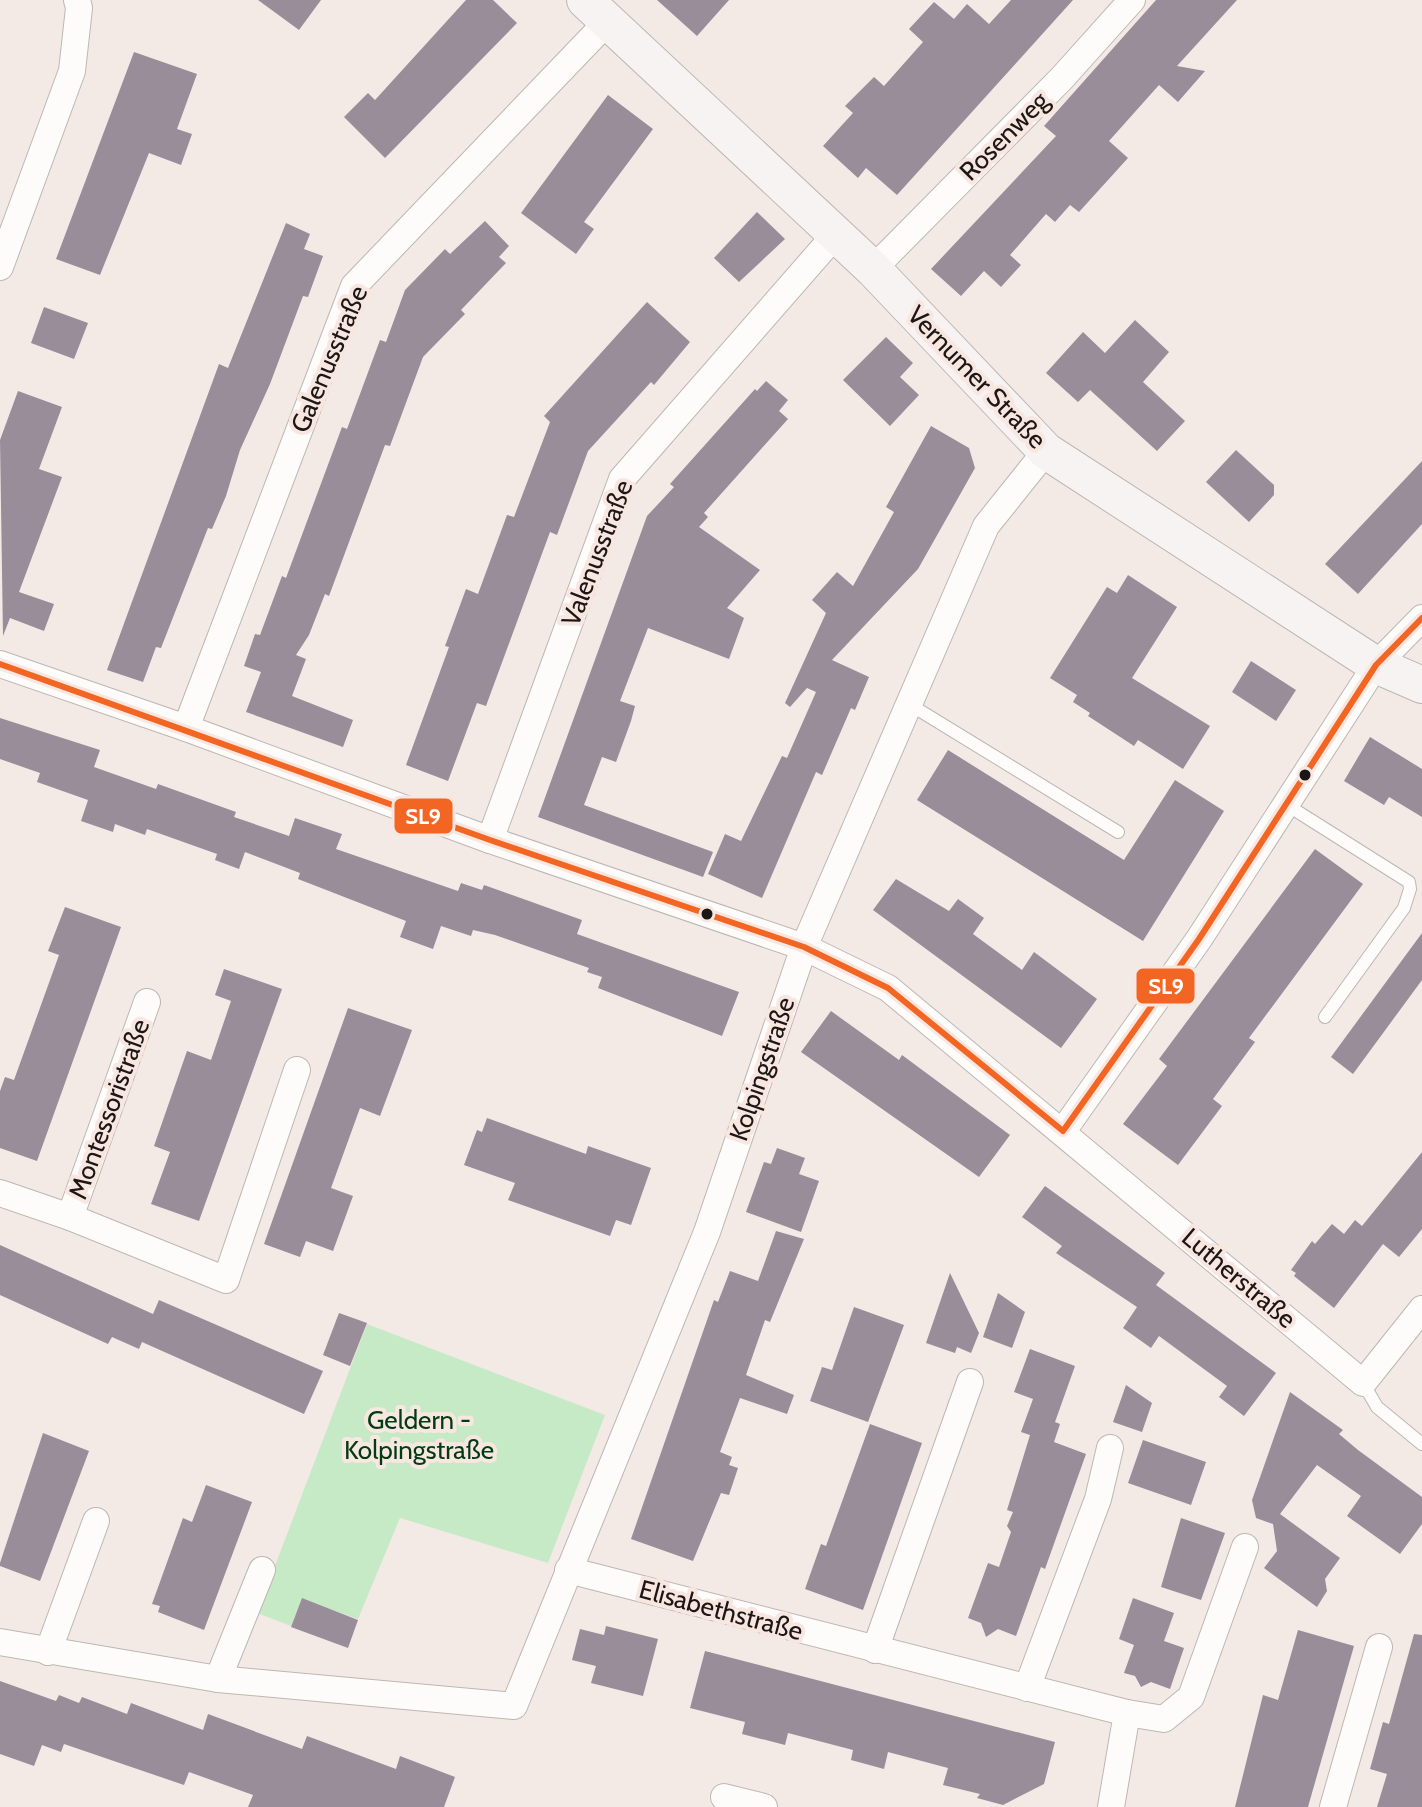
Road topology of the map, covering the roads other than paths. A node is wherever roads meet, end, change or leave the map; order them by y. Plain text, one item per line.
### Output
1 (77, 0) edge
2 (1132, 0) edge
3 (597, 10) edge
4 (836, 234) junction
5 (0, 267) edge
6 (873, 269) junction
7 (1046, 451) junction
8 (1422, 618) edge
9 (0, 664) edge
10 (1376, 665) junction
11 (1422, 685) edge
12 (909, 704) junction
13 (186, 728) junction
14 (1287, 805) junction
15 (1118, 832) dead end
16 (490, 840) junction
17 (804, 947) junction
18 (147, 1002) dead end
19 (1325, 1017) dead end
20 (297, 1070) dead end
21 (1063, 1131) junction
22 (0, 1193) edge
23 (70, 1217) junction
24 (1422, 1309) edge
25 (970, 1382) dead end
26 (1363, 1383) junction
27 (1422, 1444) edge
28 (1110, 1448) dead end
29 (96, 1521) dead end
30 (1245, 1547) dead end
31 (262, 1570) dead end
32 (568, 1570) junction
33 (0, 1642) edge
34 (1379, 1647) dead end
35 (875, 1650) junction
36 (48, 1652) junction
37 (218, 1679) junction
38 (1027, 1688) junction
39 (1127, 1713) junction
40 (724, 1797) dead end
41 (764, 1807) edge
42 (1111, 1807) edge
43 (1333, 1807) edge

1 - 5 street
2 - 6 street, Rosenweg
3 - 4 street, Vernumer Straße
3 - 13 street, Galenusstraße
4 - 6 street, Vernumer Straße
4 - 16 street, Valenusstraße
6 - 7 street, Vernumer Straße
7 - 10 street, Vernumer Straße
7 - 12 street, Kolpingstraße
8 - 10 street
9 - 13 street, Lutherstraße
10 - 11 street, Vernumer Straße
10 - 14 street
12 - 15 lane
12 - 17 street, Kolpingstraße
13 - 16 street, Lutherstraße
14 - 19 lane
14 - 21 street
16 - 17 street, Lutherstraße
17 - 21 street, Lutherstraße
17 - 32 street, Kolpingstraße
18 - 23 street, Montessoristraße
20 - 23 street, Montessoristraße
21 - 26 street, Lutherstraße
22 - 23 street, Montessoristraße
24 - 26 street
25 - 35 street
26 - 27 lane, Lutherstraße
28 - 38 street
29 - 36 street
30 - 39 street, Elisabethstraße
31 - 37 street
32 - 35 street, Elisabethstraße
32 - 37 street, Kolpingstraße
33 - 36 street
34 - 43 street
35 - 38 street, Elisabethstraße
36 - 37 street
38 - 39 street, Elisabethstraße
39 - 42 street
40 - 41 street

